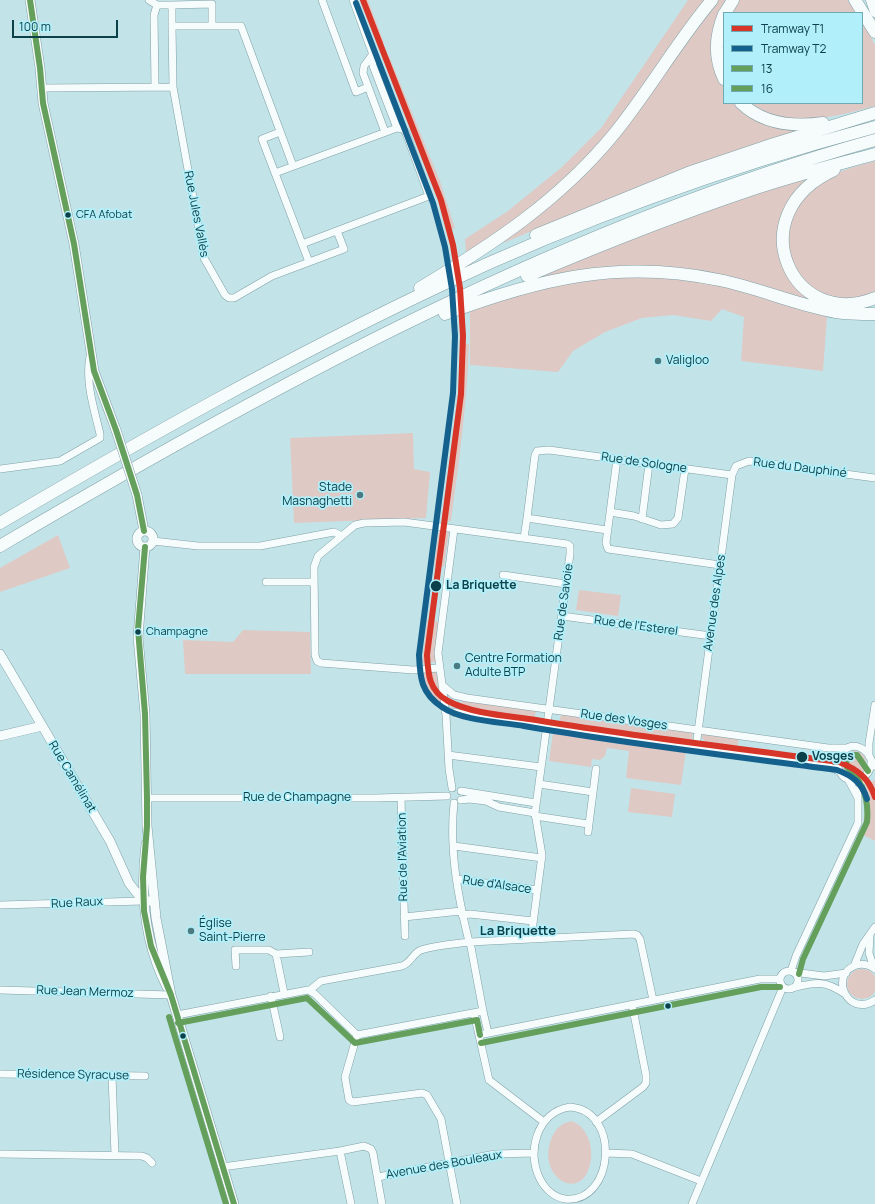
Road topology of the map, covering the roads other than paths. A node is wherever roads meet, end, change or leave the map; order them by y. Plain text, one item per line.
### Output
1 (30, 0) edge
2 (149, 0) edge
3 (322, 0) edge
4 (353, 0) edge
5 (712, 0) edge
6 (733, 0) edge
7 (855, 0) edge
8 (871, 0) edge
9 (157, 5) junction
10 (172, 5) junction
11 (725, 12) edge
12 (862, 12) edge
13 (875, 12) edge
14 (863, 13) edge
15 (723, 17) edge
16 (172, 26) junction
17 (212, 26) junction
18 (875, 32) edge
19 (372, 55) junction
20 (723, 75) edge
21 (155, 87) junction
22 (173, 87) junction
23 (368, 87) junction
24 (42, 88) junction
25 (742, 104) edge
26 (875, 113) edge
27 (853, 119) junction
28 (875, 127) edge
29 (397, 128) junction
30 (280, 132) junction
31 (385, 132) junction
32 (875, 140) edge
33 (871, 155) edge
34 (293, 166) junction
35 (275, 173) junction
36 (337, 231) junction
37 (302, 244) junction
38 (309, 262) junction
39 (416, 290) junction
40 (875, 298) edge
41 (445, 314) junction
42 (875, 314) edge
43 (323, 344) junction
44 (91, 352) junction
45 (310, 373) junction
46 (617, 459) junction
47 (649, 464) junction
48 (0, 469) edge
49 (685, 469) junction
50 (732, 475) junction
51 (875, 478) edge
52 (610, 512) junction
53 (527, 518) junction
54 (642, 519) junction
55 (0, 523) edge
56 (454, 529) junction
57 (608, 530) junction
58 (144, 531) junction
59 (342, 536) junction
60 (524, 538) junction
61 (153, 541) junction
62 (0, 546) edge
63 (145, 547) junction
64 (720, 565) junction
65 (503, 575) dead end
66 (266, 582) dead end
67 (314, 582) junction
68 (566, 584) junction
69 (562, 616) junction
70 (711, 636) junction
71 (0, 654) edge
72 (439, 668) junction
73 (442, 685) junction
74 (875, 705) edge
75 (549, 710) junction
76 (445, 711) junction
77 (42, 726) junction
78 (547, 726) junction
79 (698, 730) junction
80 (871, 731) junction
81 (0, 736) edge
82 (696, 747) junction
83 (852, 747) junction
84 (448, 755) junction
85 (872, 761) edge
86 (541, 767) junction
87 (596, 769) dead end
88 (839, 771) junction
89 (875, 774) edge
90 (865, 776) junction
91 (848, 779) junction
92 (539, 784) junction
93 (452, 788) junction
94 (461, 791) junction
95 (593, 792) junction
96 (447, 796) junction
97 (147, 798) junction
98 (402, 798) junction
99 (458, 802) junction
100 (859, 802) junction
101 (536, 803) junction
102 (535, 815) junction
103 (148, 826) junction
104 (454, 846) junction
105 (542, 858) junction
106 (456, 879) junction
107 (537, 890) junction
108 (143, 901) junction
109 (154, 901) junction
110 (0, 905) edge
111 (462, 913) junction
112 (404, 916) junction
113 (533, 921) junction
114 (873, 930) edge
115 (405, 936) dead end
116 (531, 939) junction
117 (469, 942) junction
118 (309, 952) dead end
119 (276, 954) junction
120 (236, 966) dead end
121 (854, 966) junction
122 (874, 968) edge
123 (792, 972) junction
124 (846, 973) junction
125 (780, 979) junction
126 (783, 987) junction
127 (792, 988) junction
128 (0, 990) edge
129 (310, 990) junction
130 (284, 994) junction
131 (171, 995) junction
132 (845, 995) junction
133 (272, 996) junction
134 (653, 1000) junction
135 (875, 1000) edge
136 (632, 1004) junction
137 (483, 1011) junction
138 (474, 1013) junction
139 (177, 1015) junction
140 (488, 1033) junction
141 (357, 1035) junction
142 (479, 1035) junction
143 (280, 1037) dead end
144 (0, 1074) edge
145 (112, 1076) junction
146 (145, 1076) dead end
147 (544, 1122) junction
148 (596, 1122) junction
149 (340, 1151) junction
150 (534, 1153) junction
151 (606, 1153) junction
152 (0, 1154) edge
153 (115, 1155) junction
154 (152, 1163) dead end
155 (449, 1163) junction
156 (222, 1167) junction
157 (378, 1177) junction
158 (701, 1181) junction
159 (570, 1202) edge
160 (234, 1204) edge
161 (351, 1204) edge
162 (382, 1204) edge
163 (457, 1204) edge
164 (692, 1204) edge

1 - 24 street
2 - 9 street
3 - 23 street
4 - 19 street
5 - 39 highway
6 - 11 highway
7 - 12 highway
8 - 13 main road
9 - 10 street
9 - 21 street
10 - 16 street, Rue Jules Vallès
10 - 17 street
14 - 18 highway
15 - 20 highway
16 - 17 street
16 - 22 street, Rue Jules Vallès
17 - 30 street
19 - 23 street
19 - 29 street
21 - 22 street
21 - 24 street
22 - 38 street, Rue Jules Vallès
23 - 31 street
24 - 44 street
25 - 27 highway
26 - 27 highway
27 - 39 highway
28 - 43 highway
29 - 31 street
29 - 36 street
30 - 34 street
30 - 35 street
31 - 34 street
32 - 45 highway
33 - 40 highway
33 - 41 highway
34 - 35 street
35 - 37 street
36 - 37 street
36 - 38 street, Rue Jules Vallès
37 - 38 street
39 - 43 highway
41 - 42 highway
41 - 45 highway
43 - 55 highway
44 - 48 street
44 - 58 street, bridge
45 - 62 highway
46 - 47 street, Rue de Sologne
46 - 52 street
46 - 53 street, Rue de Sologne
47 - 49 street, Rue de Sologne
47 - 54 street
49 - 50 street, Rue de Sologne
49 - 54 street
50 - 51 street, Rue du Dauphiné
50 - 64 street, Avenue des Alpes
52 - 54 street
52 - 57 street
53 - 57 street
53 - 60 street, Rue de Sologne
56 - 59 street, Rue de Savoie
56 - 60 street, Rue de Savoie
56 - 72 street
57 - 64 street
58 - 61 street
58 - 63 street
59 - 61 street
59 - 67 street, Rue de Savoie
60 - 68 street, Rue de Savoie
61 - 63 street
63 - 97 street
64 - 70 street, Avenue des Alpes
65 - 68 street
66 - 67 street
67 - 72 street, Rue de Savoie
68 - 69 street, Rue de Savoie
69 - 70 street, Rue de l'Esterel
69 - 75 street, Rue de Savoie
70 - 79 street, Avenue des Alpes
71 - 77 street, Rue Camélinat
72 - 73 street
73 - 75 street, Rue des Vosges
73 - 76 street
74 - 80 street
75 - 78 street, Rue de Savoie
75 - 79 street, Rue des Vosges
76 - 78 street, Rue des Vosges
76 - 84 street
77 - 81 street
77 - 108 street, Rue Camélinat
78 - 82 street, Rue des Vosges
78 - 86 street, Rue de Savoie
79 - 82 street
79 - 83 street, Rue des Vosges
80 - 83 street
80 - 85 street
82 - 88 street, Rue des Vosges
83 - 85 street
83 - 88 street
84 - 86 street
84 - 93 street
85 - 90 street
86 - 92 street, Rue de Savoie
87 - 95 street
88 - 91 street
89 - 90 street
90 - 91 street
90 - 100 street
91 - 100 street
92 - 95 street
92 - 101 street, Rue de Savoie
93 - 94 street
93 - 96 street
94 - 99 street
94 - 101 street
95 - 102 street
96 - 98 street, Rue de Champagne
96 - 99 street
97 - 98 street, Rue de Champagne
97 - 103 street
98 - 112 street, Rue de l'Aviation
99 - 102 street
99 - 104 street
100 - 123 street
101 - 102 street, Rue de Savoie
102 - 105 street, Rue de Savoie
103 - 108 street
103 - 109 street
104 - 105 street
104 - 106 street
105 - 107 street, Rue de Savoie
106 - 107 street, Rue d'Alsace
106 - 111 street
107 - 113 street, Rue de Savoie
108 - 109 street, Rue Raux
108 - 110 street, Rue Raux
108 - 131 street
109 - 131 street
111 - 112 street, Rue de l'Aviation
111 - 113 street, Rue de l'Aviation
111 - 117 street
112 - 115 street, Rue de l'Aviation
113 - 116 street, Rue de Savoie
114 - 121 street
114 - 122 street
116 - 117 street
116 - 134 street
117 - 129 street
117 - 137 street
118 - 119 street
119 - 120 street
119 - 130 street
121 - 122 street
121 - 124 street
123 - 124 street
123 - 125 street
123 - 127 street
124 - 132 street
125 - 126 street
125 - 134 street
126 - 127 street
126 - 158 street
127 - 132 street
128 - 131 street, Rue Jean Mermoz
129 - 130 street
129 - 141 street
130 - 133 street
131 - 139 street
132 - 135 street
133 - 139 street
133 - 143 street
134 - 136 street
136 - 140 street
136 - 148 street
137 - 138 street
137 - 140 street
138 - 141 street
138 - 142 street
139 - 156 street
140 - 142 street
141 - 155 street
142 - 147 street
144 - 145 street, Résidence Syracuse
145 - 146 street, Résidence Syracuse
145 - 153 street
147 - 148 street
147 - 150 street
148 - 151 street
149 - 156 street
149 - 157 street
149 - 161 street
150 - 155 street, Avenue des Bouleaux
150 - 159 street
151 - 158 street
151 - 159 street
152 - 153 street
153 - 154 street
155 - 157 street, Avenue des Bouleaux
155 - 163 street
156 - 160 street
157 - 162 street
158 - 164 street

